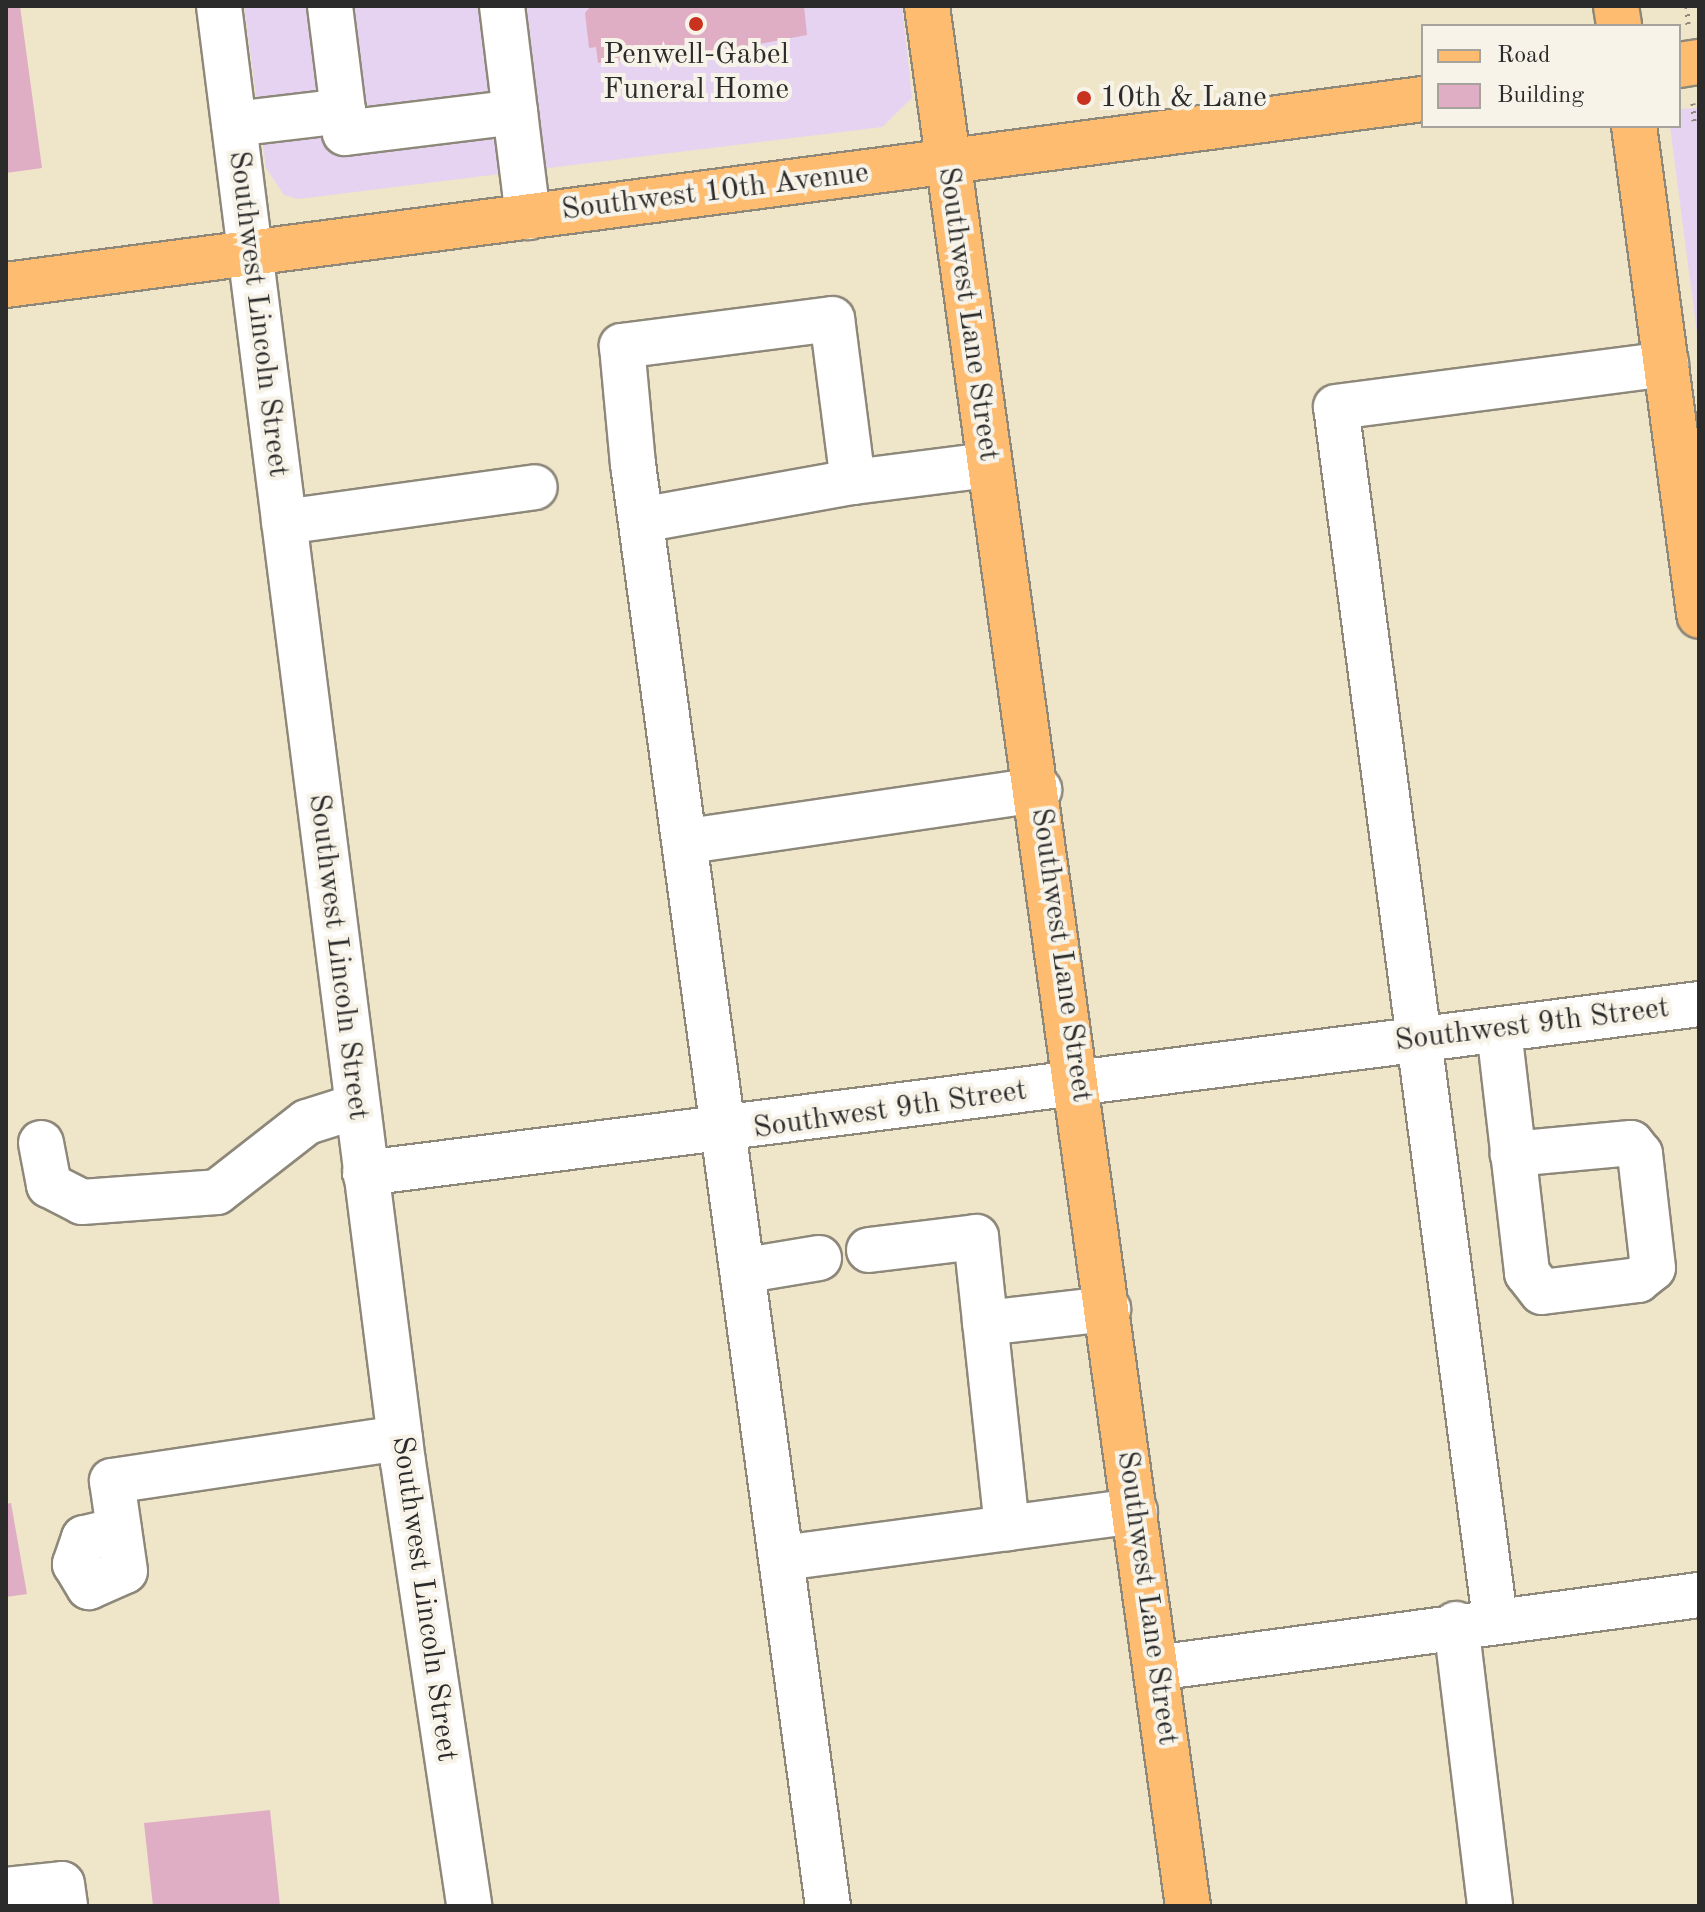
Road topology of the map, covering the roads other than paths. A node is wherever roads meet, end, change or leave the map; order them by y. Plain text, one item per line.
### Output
1 (219, 6) edge
2 (330, 6) edge
3 (502, 6) edge
4 (927, 6) edge
5 (1421, 99) edge
6 (343, 111) junction
7 (515, 112) junction
8 (234, 124) junction
9 (1634, 128) edge
10 (948, 162) junction
11 (528, 217) junction
12 (250, 253) junction
13 (6, 285) edge
14 (1666, 364) junction
15 (987, 465) junction
16 (853, 482) junction
17 (535, 487) dead end
18 (641, 520) junction
19 (284, 522) junction
20 (1696, 572) edge
21 (1699, 616) edge
22 (1039, 790) junction
23 (688, 841) junction
24 (1699, 1004) edge
25 (1499, 1030) junction
26 (1423, 1039) junction
27 (1079, 1085) junction
28 (357, 1106) junction
29 (729, 1131) junction
30 (41, 1143) dead end
31 (1513, 1154) dead end
32 (365, 1173) junction
33 (869, 1250) dead end
34 (819, 1258) dead end
35 (747, 1270) junction
36 (1108, 1309) junction
37 (985, 1323) junction
38 (400, 1438) junction
39 (1135, 1511) junction
40 (1007, 1528) junction
41 (119, 1530) dead end
42 (783, 1558) junction
43 (1699, 1595) edge
44 (1475, 1622) junction
45 (1156, 1668) junction
46 (6, 1890) edge
47 (65, 1906) edge
48 (469, 1906) edge
49 (828, 1906) edge
50 (1188, 1906) edge
51 (1490, 1906) edge

1 - 8 street, Southwest Lincoln Street
2 - 6 street
3 - 7 street
4 - 10 main road, Southwest Lane Street
5 - 10 main road, Southwest 10th Avenue
6 - 7 street
6 - 8 street
7 - 11 street
8 - 12 street, Southwest Lincoln Street
9 - 14 main road
10 - 11 main road, Southwest 10th Avenue
10 - 15 main road, Southwest Lane Street
11 - 12 main road, Southwest 10th Avenue
12 - 13 main road, Southwest 10th Avenue
12 - 19 street, Southwest Lincoln Street
14 - 20 main road
14 - 26 street
15 - 16 street
15 - 22 main road, Southwest Lane Street
16 - 18 street
16 - 18 street
17 - 19 street
18 - 23 street
19 - 28 street, Southwest Lincoln Street
20 - 21 main road
22 - 23 street
22 - 27 main road, Southwest Lane Street
23 - 29 street
24 - 25 street, Southwest 9th Street
25 - 26 street, Southwest 9th Street
25 - 31 street
26 - 27 street, Southwest 9th Street
26 - 44 street
27 - 29 street, Southwest 9th Street
27 - 36 main road, Southwest Lane Street
28 - 30 street
28 - 32 street, Southwest Lincoln Street
29 - 32 street, Southwest 9th Street
29 - 35 street
32 - 38 street, Southwest Lincoln Street
33 - 37 street
34 - 35 street
35 - 42 street
36 - 37 street
36 - 39 main road, Southwest Lane Street
37 - 40 street
38 - 41 street
38 - 48 street, Southwest Lincoln Street
39 - 40 street
39 - 45 main road, Southwest Lane Street
40 - 42 street
42 - 49 street
43 - 44 street
44 - 45 street
44 - 51 street
45 - 50 main road, Southwest Lane Street
46 - 47 street

